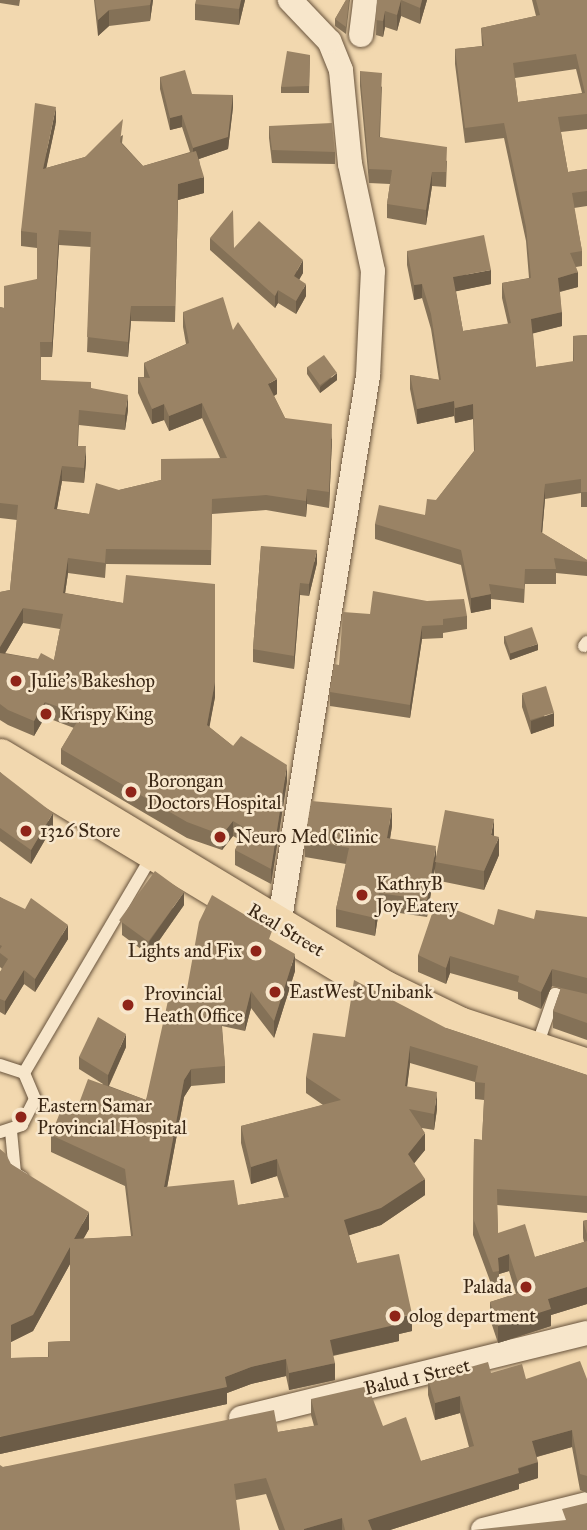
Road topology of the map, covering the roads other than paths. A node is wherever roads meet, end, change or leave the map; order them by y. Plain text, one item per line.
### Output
1 (290, 0) edge
2 (365, 0) edge
3 (361, 35) dead end
4 (0, 758) edge
5 (154, 852) junction
6 (279, 925) junction
7 (587, 1003) edge
8 (536, 1053) junction
9 (0, 1065) edge
10 (587, 1068) edge
11 (24, 1073) junction
12 (6, 1131) edge
13 (37, 1186) edge
14 (587, 1333) edge
15 (210, 1424) edge
16 (587, 1504) edge
17 (483, 1530) edge

1 - 6 street
2 - 3 street
4 - 5 main road, Real Street
5 - 6 main road, Real Street
5 - 11 lane
6 - 8 main road, Real Street
7 - 8 lane
8 - 10 main road, Real Street
9 - 11 lane
11 - 12 lane
12 - 13 lane
14 - 15 street, Balud 1 Street
16 - 17 street

